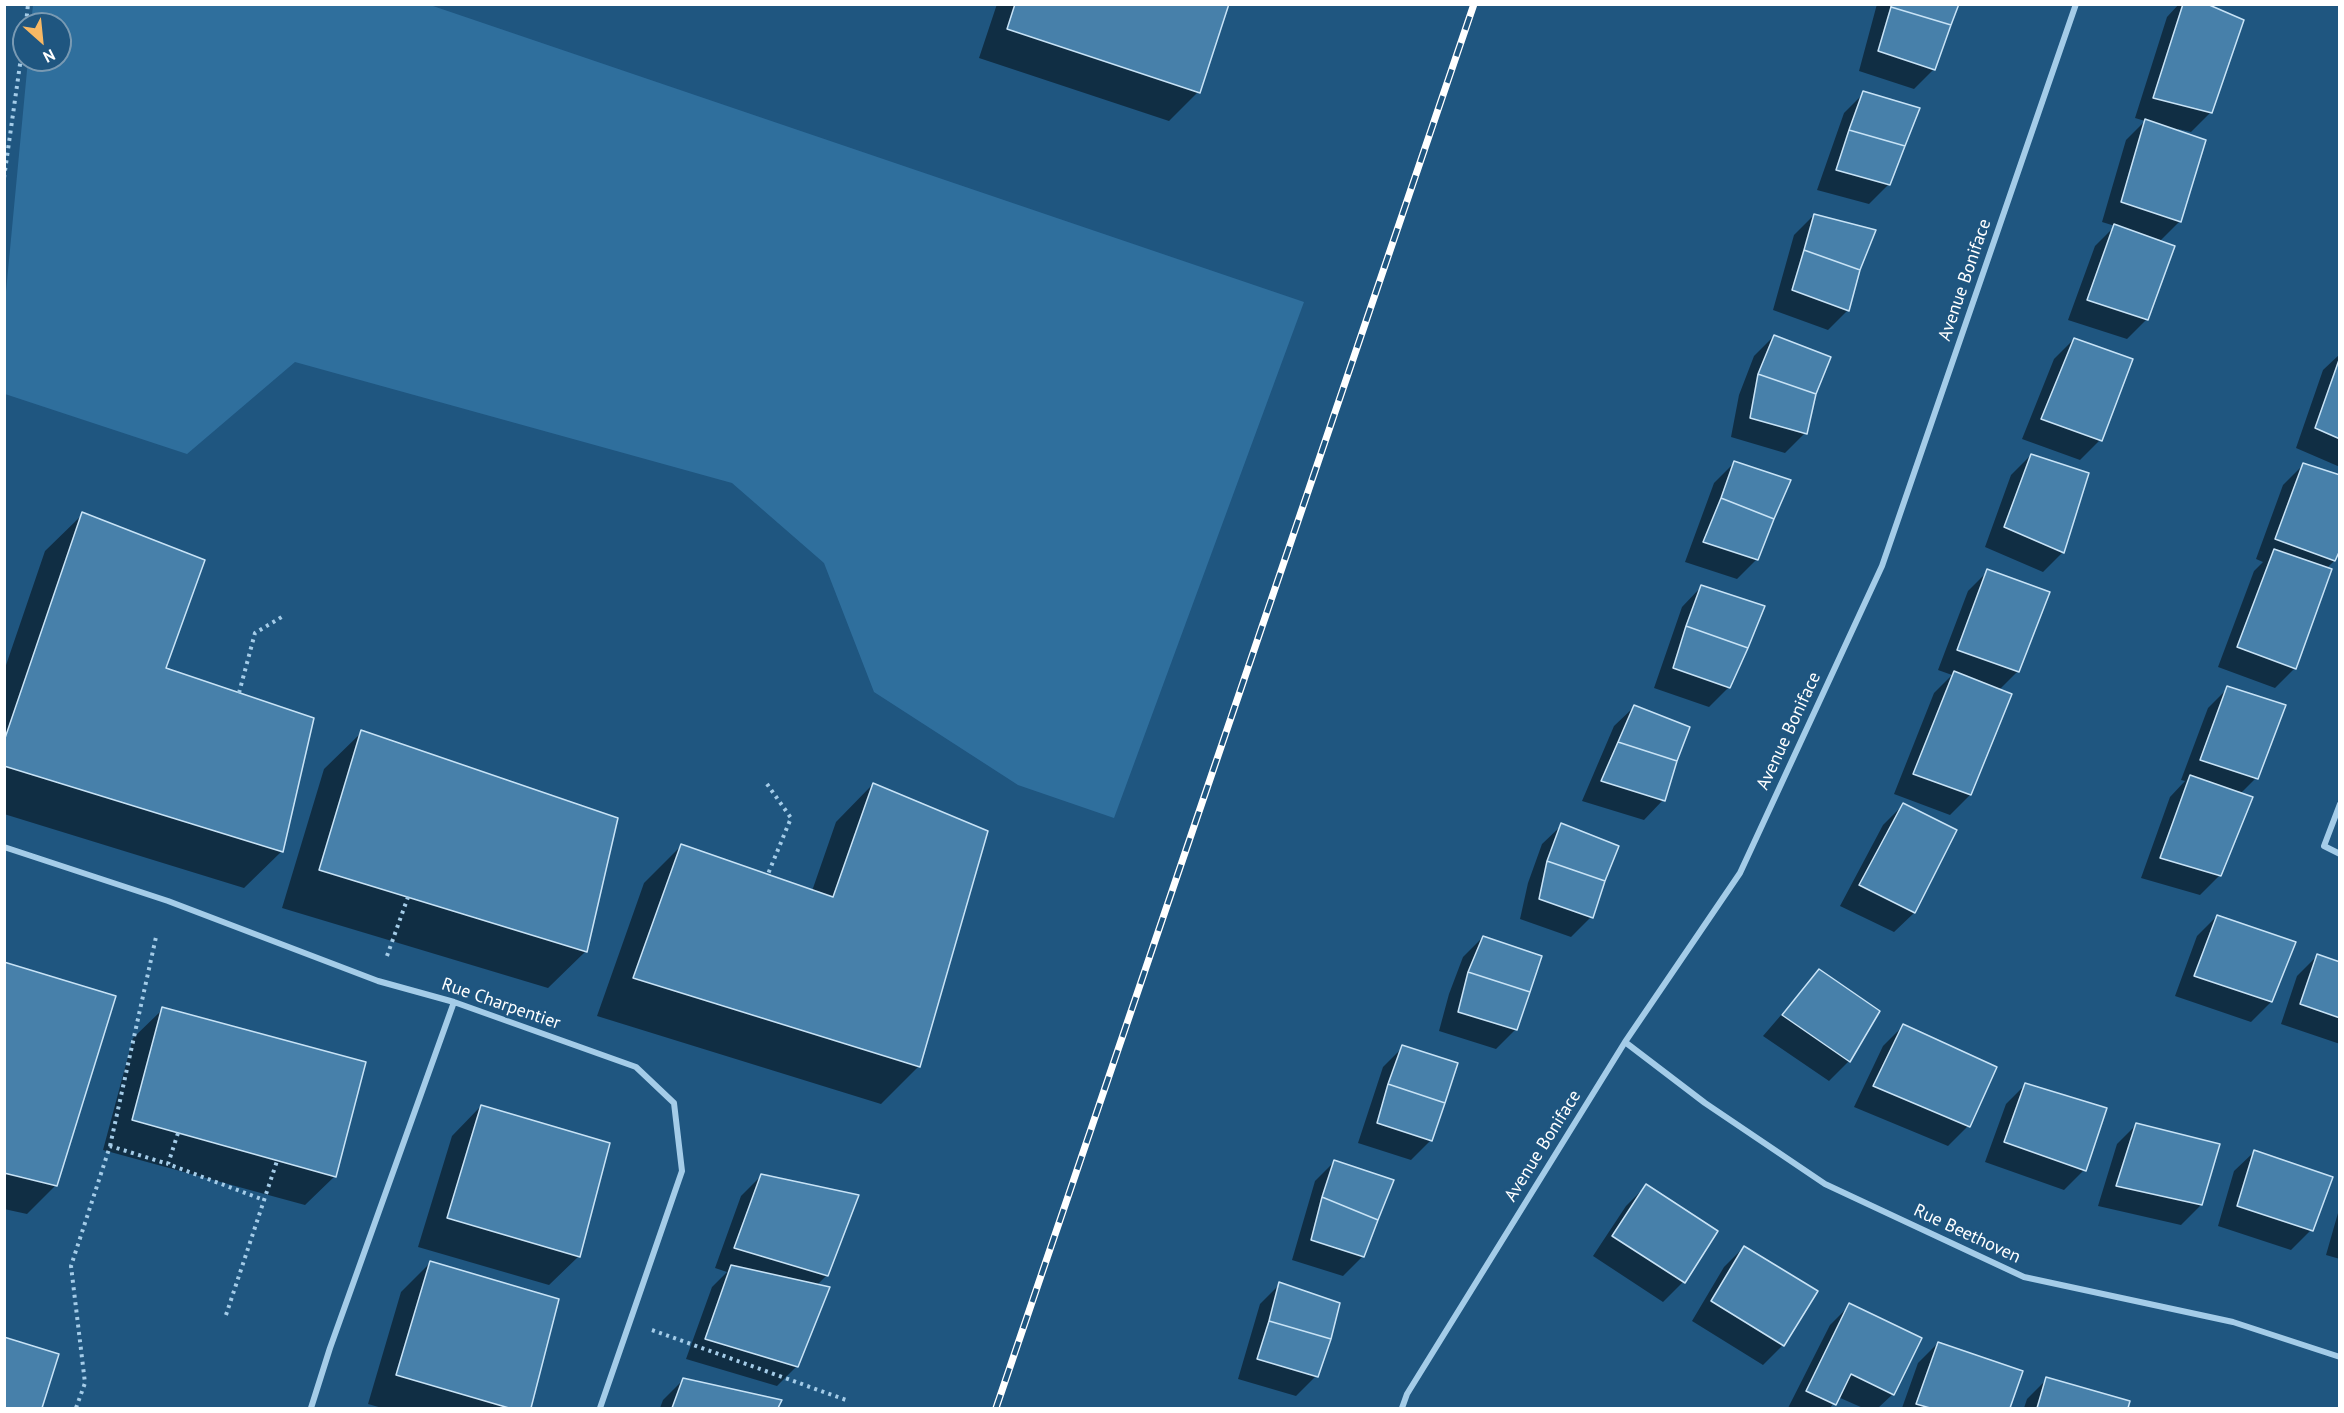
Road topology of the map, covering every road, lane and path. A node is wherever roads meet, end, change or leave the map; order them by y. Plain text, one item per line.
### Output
1 (2076, 4) edge
2 (19, 72) edge
3 (4, 178) edge
4 (285, 615) dead end
5 (239, 693) dead end
6 (767, 784) dead end
7 (2340, 804) edge
8 (4, 847) edge
9 (2340, 854) edge
10 (768, 874) dead end
11 (408, 897) dead end
12 (156, 937) dead end
13 (378, 981) junction
14 (454, 1002) junction
15 (1625, 1042) junction
16 (178, 1133) dead end
17 (110, 1146) junction
18 (277, 1161) dead end
19 (168, 1164) junction
20 (264, 1200) junction
21 (226, 1315) dead end
22 (630, 1322) junction
23 (2340, 1357) edge
24 (846, 1400) dead end
25 (76, 1408) edge
26 (311, 1408) edge
27 (600, 1408) edge
28 (1402, 1408) edge

1 - 15 street, Avenue Boniface
2 - 3 path
4 - 5 path
6 - 10 path
7 - 9 street
8 - 13 street, Rue Charpentier
11 - 13 path
12 - 17 path
13 - 14 street, Rue Charpentier
14 - 22 street, Rue Charpentier
14 - 26 street
15 - 23 street, Rue Beethoven
15 - 28 street, Avenue Boniface
16 - 19 path
17 - 19 path
17 - 25 path
18 - 20 path
19 - 20 path
20 - 21 path
22 - 24 path
22 - 27 street, Rue Charpentier

